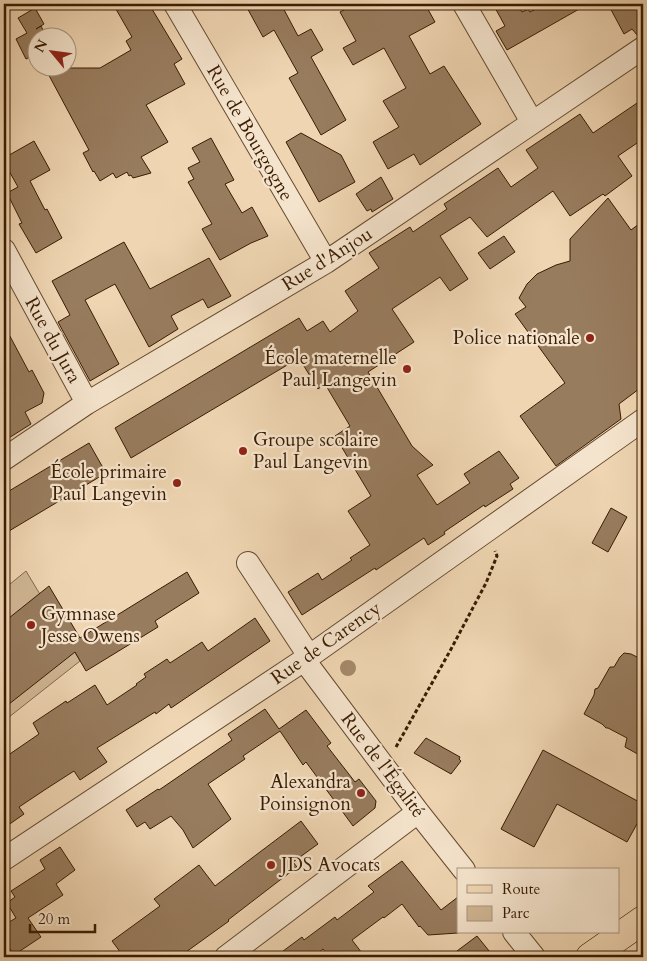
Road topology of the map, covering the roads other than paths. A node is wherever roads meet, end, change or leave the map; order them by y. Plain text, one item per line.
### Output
1 (175, 4) edge
2 (464, 4) edge
3 (643, 48) edge
4 (532, 122) junction
5 (4, 250) edge
6 (326, 262) junction
7 (88, 403) junction
8 (643, 420) edge
9 (4, 459) edge
10 (248, 563) dead end
11 (306, 658) junction
12 (418, 812) junction
13 (4, 859) edge
14 (462, 868) edge
15 (643, 920) edge
16 (516, 934) edge
17 (226, 957) edge
18 (534, 957) edge
19 (590, 957) edge

1 - 6 street, Rue de Bourgogne
2 - 4 street
3 - 4 street, Rue d'Anjou
4 - 6 street, Rue d'Anjou
5 - 7 street, Rue du Jura
6 - 7 street, Rue d'Anjou
7 - 9 street, Rue d'Anjou
8 - 11 street, Rue de Carency
10 - 11 street, Rue de l'Égalité
11 - 12 street, Rue de l'Égalité
11 - 13 street, Rue de Carency
12 - 14 street, Rue de l'Égalité
12 - 17 street
15 - 19 main road
16 - 18 street

